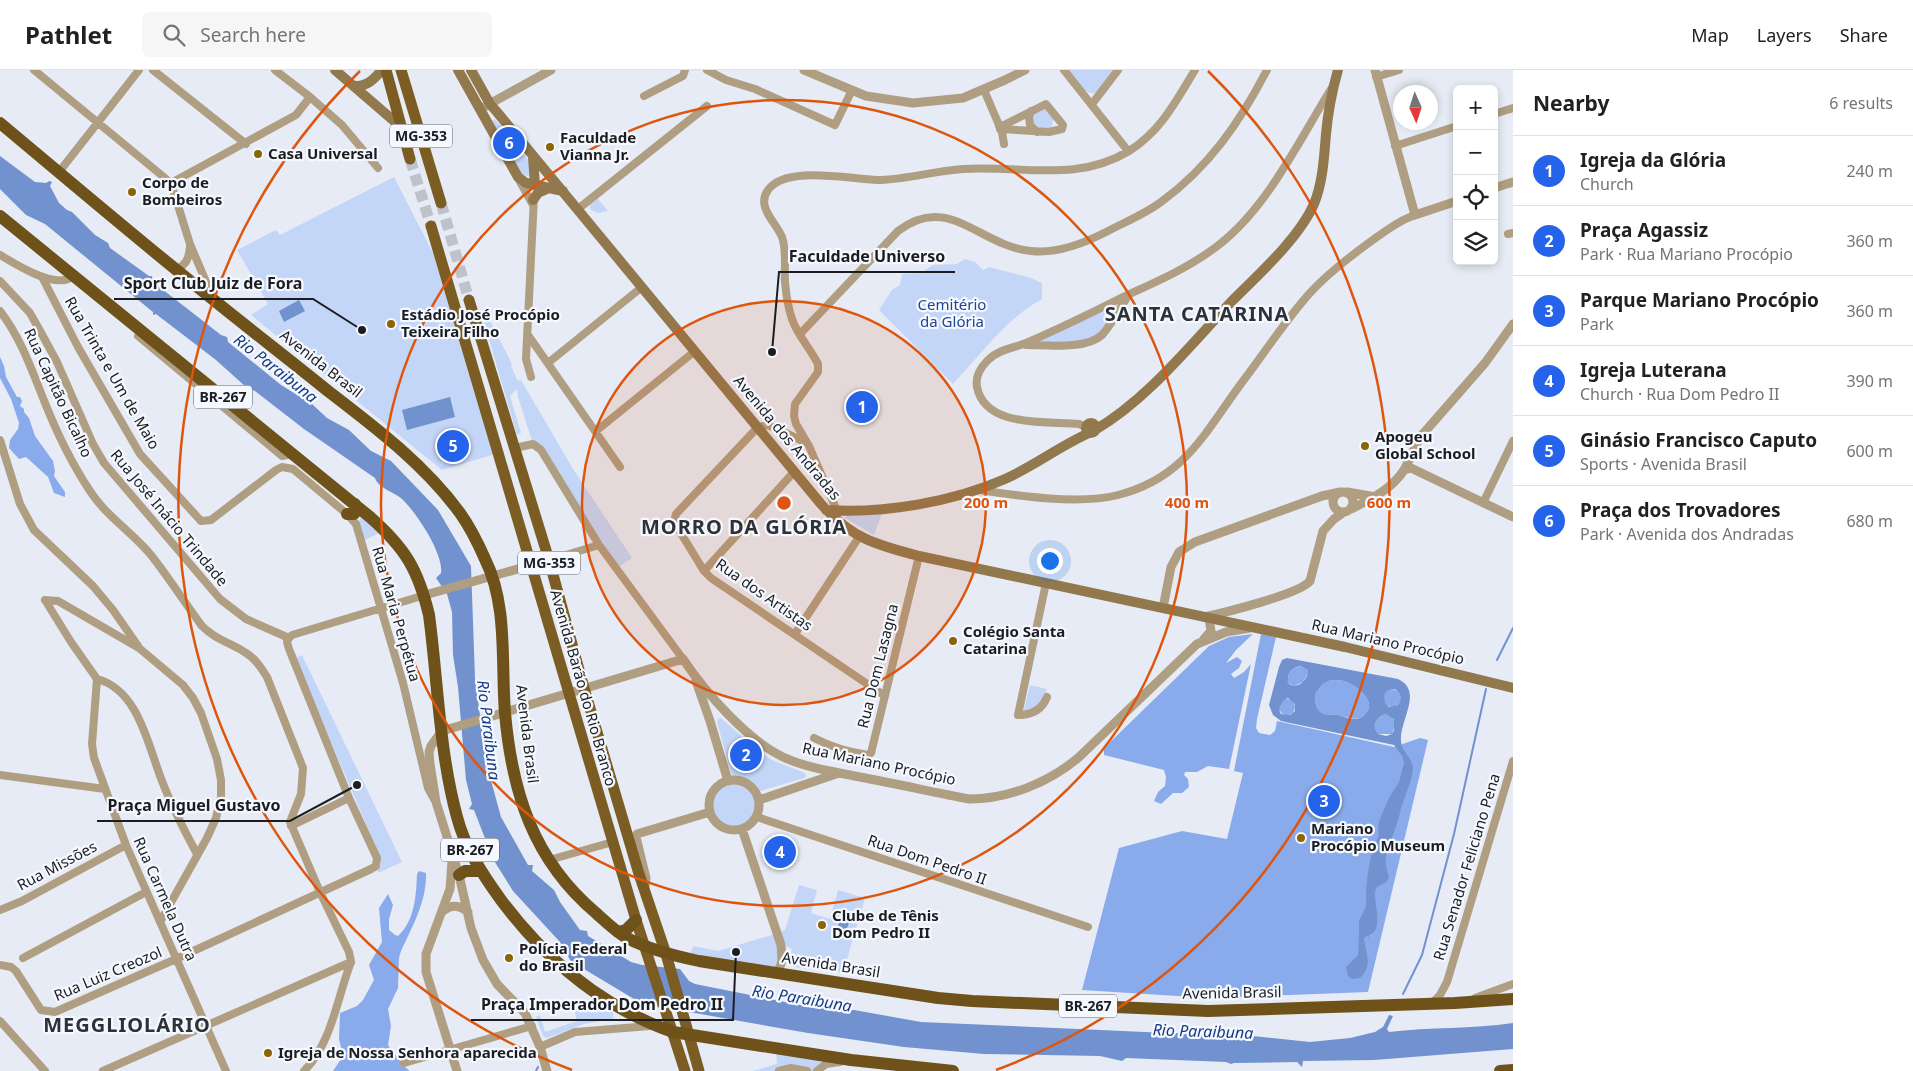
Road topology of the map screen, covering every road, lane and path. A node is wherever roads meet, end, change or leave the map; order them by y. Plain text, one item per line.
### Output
1 (34, 70) edge
2 (139, 70) edge
3 (153, 70) edge
4 (275, 70) edge
5 (335, 70) edge
6 (383, 70) edge
7 (401, 70) edge
8 (458, 70) edge
9 (472, 70) edge
10 (551, 70) edge
11 (685, 70) edge
12 (707, 70) edge
13 (804, 70) edge
14 (1025, 70) edge
15 (1064, 70) edge
16 (1118, 70) edge
17 (1195, 70) edge
18 (1267, 70) edge
19 (1338, 70) edge
20 (1399, 70) edge
21 (1376, 73) edge
22 (1333, 85) junction
23 (355, 86) junction
24 (852, 90) junction
25 (984, 90) junction
26 (644, 96) dead end
27 (310, 97) junction
28 (490, 104) junction
29 (1092, 104) junction
30 (706, 106) dead end
31 (1513, 108) edge
32 (480, 109) junction
33 (1031, 111) junction
34 (1498, 113) edge
35 (99, 122) junction
36 (0, 123) edge
37 (401, 127) junction
38 (999, 127) junction
39 (1453, 127) edge
40 (1038, 132) junction
41 (246, 144) junction
42 (1004, 144) dead end
43 (1395, 146) junction
44 (1128, 152) junction
45 (533, 157) junction
46 (410, 159) tunnel mouth
47 (378, 168) dead end
48 (59, 172) junction
49 (518, 177) junction
50 (1513, 182) edge
51 (171, 183) junction
52 (535, 185) junction
53 (1498, 187) edge
54 (552, 188) junction
55 (564, 191) junction
56 (533, 202) junction
57 (1453, 202) edge
58 (441, 203) tunnel mouth
59 (578, 209) junction
60 (1415, 215) junction
61 (0, 216) edge
62 (431, 226) tunnel mouth
63 (190, 244) junction
64 (0, 255) edge
65 (176, 270) junction
66 (69, 274) junction
67 (42, 277) junction
68 (0, 281) edge
69 (642, 287) junction
70 (1129, 294) junction
71 (214, 300) junction
72 (469, 300) tunnel mouth
73 (0, 310) edge
74 (1513, 324) edge
75 (800, 334) junction
76 (528, 335) junction
77 (1021, 345) junction
78 (695, 351) junction
79 (540, 353) junction
80 (526, 359) junction
81 (548, 363) junction
82 (531, 378) dead end
83 (758, 427) junction
84 (1090, 428) junction
85 (596, 431) junction
86 (0, 440) edge
87 (1513, 441) edge
88 (807, 443) junction
89 (515, 448) junction
90 (620, 467) dead end
91 (1408, 469) junction
92 (794, 472) junction
93 (979, 490) junction
94 (1343, 492) junction
95 (1376, 497) junction
96 (1483, 503) junction
97 (826, 510) junction
98 (1348, 510) junction
99 (837, 511) junction
100 (353, 514) junction
101 (1513, 517) edge
102 (842, 524) junction
103 (860, 537) junction
104 (599, 545) junction
105 (919, 556) junction
106 (548, 560) junction
107 (532, 566) junction
108 (704, 571) junction
109 (490, 577) junction
110 (1046, 583) junction
111 (429, 594) junction
112 (380, 607) junction
113 (1163, 608) junction
114 (1226, 616) junction
115 (1206, 617) junction
116 (1255, 628) junction
117 (795, 634) junction
118 (289, 638) junction
119 (1201, 642) junction
120 (139, 648) junction
121 (683, 659) junction
122 (694, 676) junction
123 (97, 679) junction
124 (584, 688) junction
125 (1513, 688) edge
126 (570, 692) junction
127 (885, 696) junction
128 (1047, 697) dead end
129 (503, 713) junction
130 (731, 717) junction
131 (710, 721) junction
132 (446, 729) junction
133 (814, 738) dead end
134 (1513, 761) edge
135 (800, 763) junction
136 (840, 773) junction
137 (0, 775) edge
138 (728, 781) junction
139 (808, 783) junction
140 (105, 788) junction
141 (349, 798) junction
142 (759, 800) junction
143 (436, 802) junction
144 (710, 812) junction
145 (757, 817) junction
146 (291, 826) junction
147 (742, 829) junction
148 (613, 842) junction
149 (126, 845) junction
150 (198, 854) junction
151 (452, 856) junction
152 (549, 860) junction
153 (480, 871) junction
154 (459, 875) junction
155 (462, 888) junction
156 (450, 889) junction
157 (645, 891) junction
158 (146, 892) junction
159 (320, 892) junction
160 (0, 910) edge
161 (443, 911) junction
162 (468, 912) junction
163 (636, 920) junction
164 (160, 922) junction
165 (1088, 927) dead end
166 (618, 932) junction
167 (647, 951) junction
168 (22, 958) dead end
169 (176, 959) junction
170 (667, 959) junction
171 (351, 962) junction
172 (0, 965) edge
173 (775, 973) junction
174 (1447, 982) junction
175 (1513, 984) edge
176 (1513, 999) edge
177 (1432, 1003) junction
178 (1459, 1003) junction
179 (0, 1021) edge
180 (206, 1026) junction
181 (532, 1026) junction
182 (655, 1026) junction
183 (688, 1030) junction
184 (673, 1032) junction
185 (540, 1047) junction
186 (450, 1049) junction
187 (851, 1060) junction
188 (404, 1063) dead end
189 (1513, 1070) edge
190 (45, 1071) edge
191 (103, 1071) edge
192 (226, 1071) edge
193 (304, 1071) edge
194 (457, 1071) edge
195 (547, 1071) edge
196 (685, 1071) edge
197 (699, 1071) edge
198 (779, 1071) edge
199 (808, 1071) edge
200 (817, 1071) edge
201 (953, 1071) edge
202 (1500, 1071) edge

1 - 35 street
2 - 35 street
3 - 41 street
4 - 27 street
5 - 23 main road
6 - 23 main road
6 - 37 main road
7 - 58 main road, MG-353
8 - 32 main road
9 - 28 main road, Avenida dos Andradas
10 - 28 street
11 - 26 street
12 - 24 street
13 - 24 street
14 - 25 street
15 - 29 street
16 - 29 street
17 - 44 street
18 - 75 street
19 - 22 main road
20 - 21 street
21 - 43 street
22 - 70 street
22 - 84 main road
23 - 37 main road
24 - 25 street
25 - 38 street
27 - 41 street
27 - 47 street
28 - 32 street
28 - 45 main road, Avenida dos Andradas
29 - 44 street
30 - 59 street
31 - 34 street
32 - 49 main road
33 - 38 street
33 - 40 street
33 - 40 street
35 - 48 street
35 - 51 street
36 - 48 highway, Avenida Brasil / BR-267
37 - 46 main road
38 - 40 street
38 - 42 street
39 - 43 street
41 - 51 street
43 - 60 street
44 - 75 street
45 - 52 main road
45 - 55 main road, Avenida dos Andradas
48 - 65 highway, Avenida Brasil / BR-267
49 - 52 main road
49 - 56 street
50 - 53 street
51 - 63 street
52 - 54 main road
52 - 56 street
54 - 55 main road
54 - 56 main road
55 - 59 main road, Avenida dos Andradas
56 - 76 street
57 - 60 street
59 - 69 main road, Avenida dos Andradas
60 - 93 street
61 - 66 highway, BR-267
62 - 107 main road, Avenida Barão do Rio Branco
63 - 65 street
63 - 71 street
64 - 67 street
65 - 71 highway, Avenida Brasil / BR-267
66 - 67 street
66 - 100 highway, BR-267
67 - 100 street, Rua Trinta e Um de Maio
68 - 118 street, Rua José Inácio Trindade
69 - 78 main road, Avenida dos Andradas
69 - 81 street
70 - 77 street
70 - 77 street
71 - 109 highway, Avenida Brasil / BR-267
72 - 89 main road, Avenida Barão do Rio Branco / MG-353
73 - 146 street, Rua Capitão Bicalho
74 - 91 street
75 - 88 street
76 - 79 street
76 - 80 street
77 - 84 street
78 - 83 main road, Avenida dos Andradas
78 - 85 street
79 - 80 street
79 - 81 street
80 - 82 street
81 - 85 street
83 - 88 street
83 - 92 main road, Avenida dos Andradas
83 - 108 street, Rua dos Artistas
84 - 93 main road
85 - 90 street
86 - 120 street
87 - 96 street
88 - 99 street
89 - 104 street, Rua Mariano Procópio
89 - 106 main road, Avenida Barão do Rio Branco / MG-353
91 - 95 street
91 - 96 street
92 - 97 main road, Avenida dos Andradas
92 - 108 street
93 - 99 main road
94 - 95 street
94 - 98 street
94 - 98 street
94 - 113 street
95 - 98 street
96 - 101 street
97 - 99 main road
97 - 102 main road, Avenida dos Andradas
98 - 114 street
99 - 102 street
100 - 111 highway, BR-267
100 - 112 street, Rua Maria Perpétua
102 - 103 main road, Avenida dos Andradas
103 - 105 main road, Avenida dos Andradas
103 - 117 street
104 - 106 street
104 - 121 street, Rua Mariano Procópio
105 - 110 main road, Avenida dos Andradas
105 - 127 street, Rua Dom Lasagna
106 - 124 main road, Avenida Barão do Rio Branco / MG-353
107 - 109 street
107 - 126 main road, Avenida Barão do Rio Branco
108 - 117 street, Rua dos Artistas
109 - 111 street
109 - 129 highway, Avenida Brasil / BR-267
110 - 113 main road, Avenida dos Andradas
110 - 128 street
111 - 112 street
111 - 132 highway, BR-267
112 - 118 street
112 - 143 street, Rua Maria Perpétua
113 - 115 main road, Avenida dos Andradas
114 - 115 main road, Rua Mariano Procópio
114 - 116 main road, Rua Mariano Procópio
115 - 119 street
116 - 119 street, Rua Mariano Procópio
116 - 125 main road, Rua Mariano Procópio
117 - 127 street, Rua dos Artistas
118 - 141 street
119 - 136 street, Rua Mariano Procópio
120 - 123 street
120 - 150 street
121 - 122 street, Rua Mariano Procópio
121 - 124 street
122 - 130 street, Rua Mariano Procópio
122 - 131 street
123 - 140 street, Rua Carmela Dutra
123 - 150 street
124 - 126 street
124 - 157 main road, Avenida Barão do Rio Branco / MG-353
126 - 129 street
126 - 148 main road, Avenida Barão do Rio Branco
127 - 133 street, Rua Dom Lasagna
129 - 132 street
129 - 152 highway, Avenida Brasil / BR-267
130 - 131 street
130 - 135 street, Rua Mariano Procópio
131 - 138 street
132 - 143 street, Rua Maria Perpétua
132 - 153 highway, BR-267
134 - 174 street, Rua Senador Feliciano Pena
135 - 136 street, Rua Mariano Procópio
135 - 139 street
136 - 139 street
137 - 140 street
138 - 142 street
138 - 144 street
139 - 142 street
140 - 149 street, Rua Carmela Dutra
141 - 146 street
141 - 159 street, Rua Luiz Creozol
142 - 145 street
143 - 151 street, Rua Maria Perpétua
144 - 147 street
144 - 157 street
145 - 147 street
145 - 165 street, Rua Dom Pedro II
146 - 159 street
147 - 173 street
148 - 152 street
148 - 163 main road, Avenida Barão do Rio Branco
149 - 158 street, Rua Carmela Dutra
149 - 160 street, Rua Missões
150 - 164 street
151 - 154 street, Rua Maria Perpétua
151 - 156 street
152 - 166 highway, Avenida Brasil / BR-267
153 - 154 highway
153 - 182 highway, BR-267
154 - 155 street, Rua Maria Perpétua
155 - 156 street
155 - 162 street, Rua Maria Perpétua
156 - 161 street
157 - 170 main road, Avenida Barão do Rio Branco / MG-353
158 - 164 street, Rua Carmela Dutra
158 - 168 street
159 - 169 street, Rua Luiz Creozol
159 - 171 street
161 - 162 street
161 - 186 street
162 - 181 street, Rua Maria Perpétua
163 - 166 highway
163 - 167 main road, Avenida Barão do Rio Branco
164 - 169 street, Rua Carmela Dutra
166 - 167 highway, Avenida Brasil / BR-267
167 - 170 highway, Avenida Brasil / BR-267
167 - 184 main road, Avenida Barão do Rio Branco
169 - 172 street, Rua Luiz Creozol
169 - 180 street, Rua Carmela Dutra
170 - 173 highway, Avenida Brasil / BR-267
170 - 183 main road, MG-353
171 - 180 street
171 - 193 street
173 - 177 highway, Avenida Brasil / BR-267
174 - 177 street, Rua Senador Feliciano Pena
174 - 178 street, Rua Senador Feliciano Pena
175 - 178 street
176 - 178 highway, Avenida Brasil / BR-267
177 - 178 highway, Avenida Brasil / BR-267
179 - 190 street
180 - 191 street
180 - 192 street, Rua Carmela Dutra
181 - 185 street, Rua Maria Perpétua
181 - 186 street
182 - 184 highway, BR-267
182 - 185 street
183 - 184 highway, BR-267
183 - 187 highway, BR-267
183 - 197 main road
184 - 196 main road
185 - 195 street, Rua Maria Perpétua
186 - 188 street
186 - 194 street
187 - 200 street
187 - 201 highway, BR-267
189 - 202 highway
198 - 199 street

